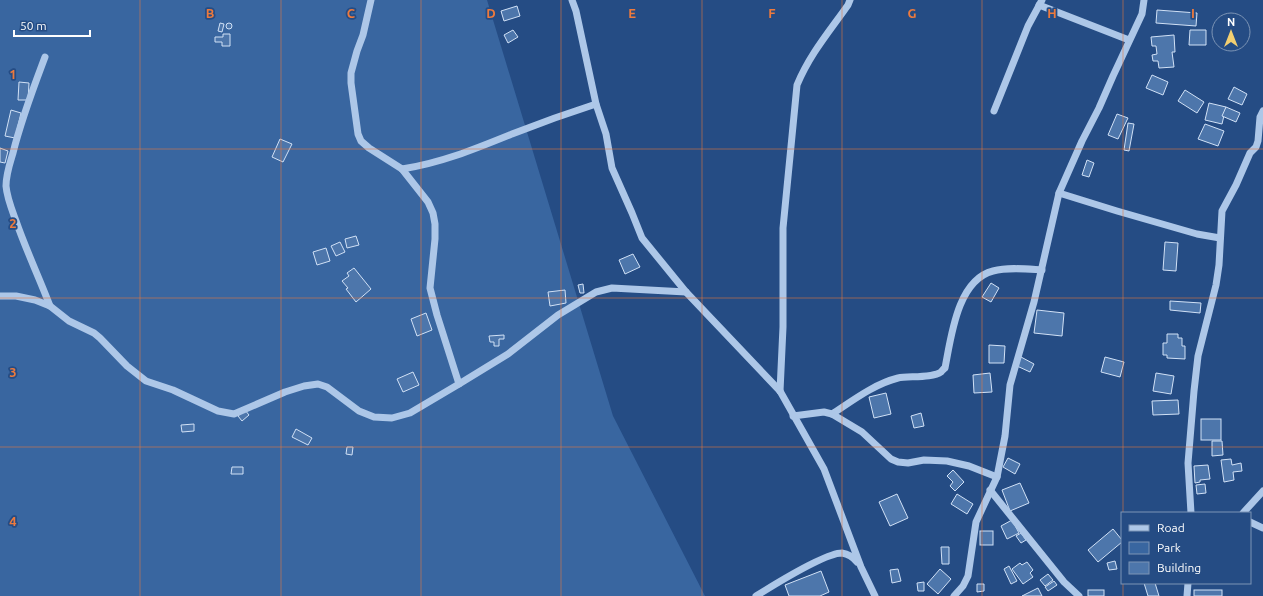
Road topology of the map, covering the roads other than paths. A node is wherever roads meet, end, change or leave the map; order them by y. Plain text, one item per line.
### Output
1 (371, 0) edge
2 (572, 0) edge
3 (850, 0) edge
4 (1144, 0) edge
5 (1041, 3) edge
6 (1129, 40) junction
7 (46, 57) dead end
8 (596, 104) junction
9 (994, 111) dead end
10 (1263, 111) edge
11 (402, 169) junction
12 (1059, 193) junction
13 (1220, 238) junction
14 (1042, 270) junction
15 (686, 292) junction
16 (0, 296) edge
17 (50, 306) junction
18 (459, 384) junction
19 (780, 391) junction
20 (832, 414) junction
21 (793, 416) junction
22 (997, 477) junction
23 (990, 490) junction
24 (1263, 491) edge
25 (1191, 512) edge
26 (1244, 512) edge
27 (1251, 522) edge
28 (1263, 528) edge
29 (861, 567) junction
30 (1188, 584) edge
31 (756, 596) edge
32 (874, 596) edge
33 (954, 596) edge
34 (1079, 596) edge
35 (1187, 596) edge

1 - 11 street
2 - 8 street
3 - 19 street
4 - 6 street
5 - 6 street
5 - 9 street
6 - 12 street
7 - 17 street
8 - 11 street
8 - 15 street
10 - 13 street
11 - 18 street
12 - 13 street
12 - 14 street
13 - 25 street
14 - 20 street
14 - 22 street
15 - 18 street
15 - 19 street
16 - 17 street
17 - 18 street
19 - 21 street
20 - 21 street
20 - 22 street
21 - 29 street
22 - 23 street
23 - 33 street
23 - 34 street
24 - 26 street
27 - 28 street
29 - 31 street
29 - 32 street
30 - 35 street

